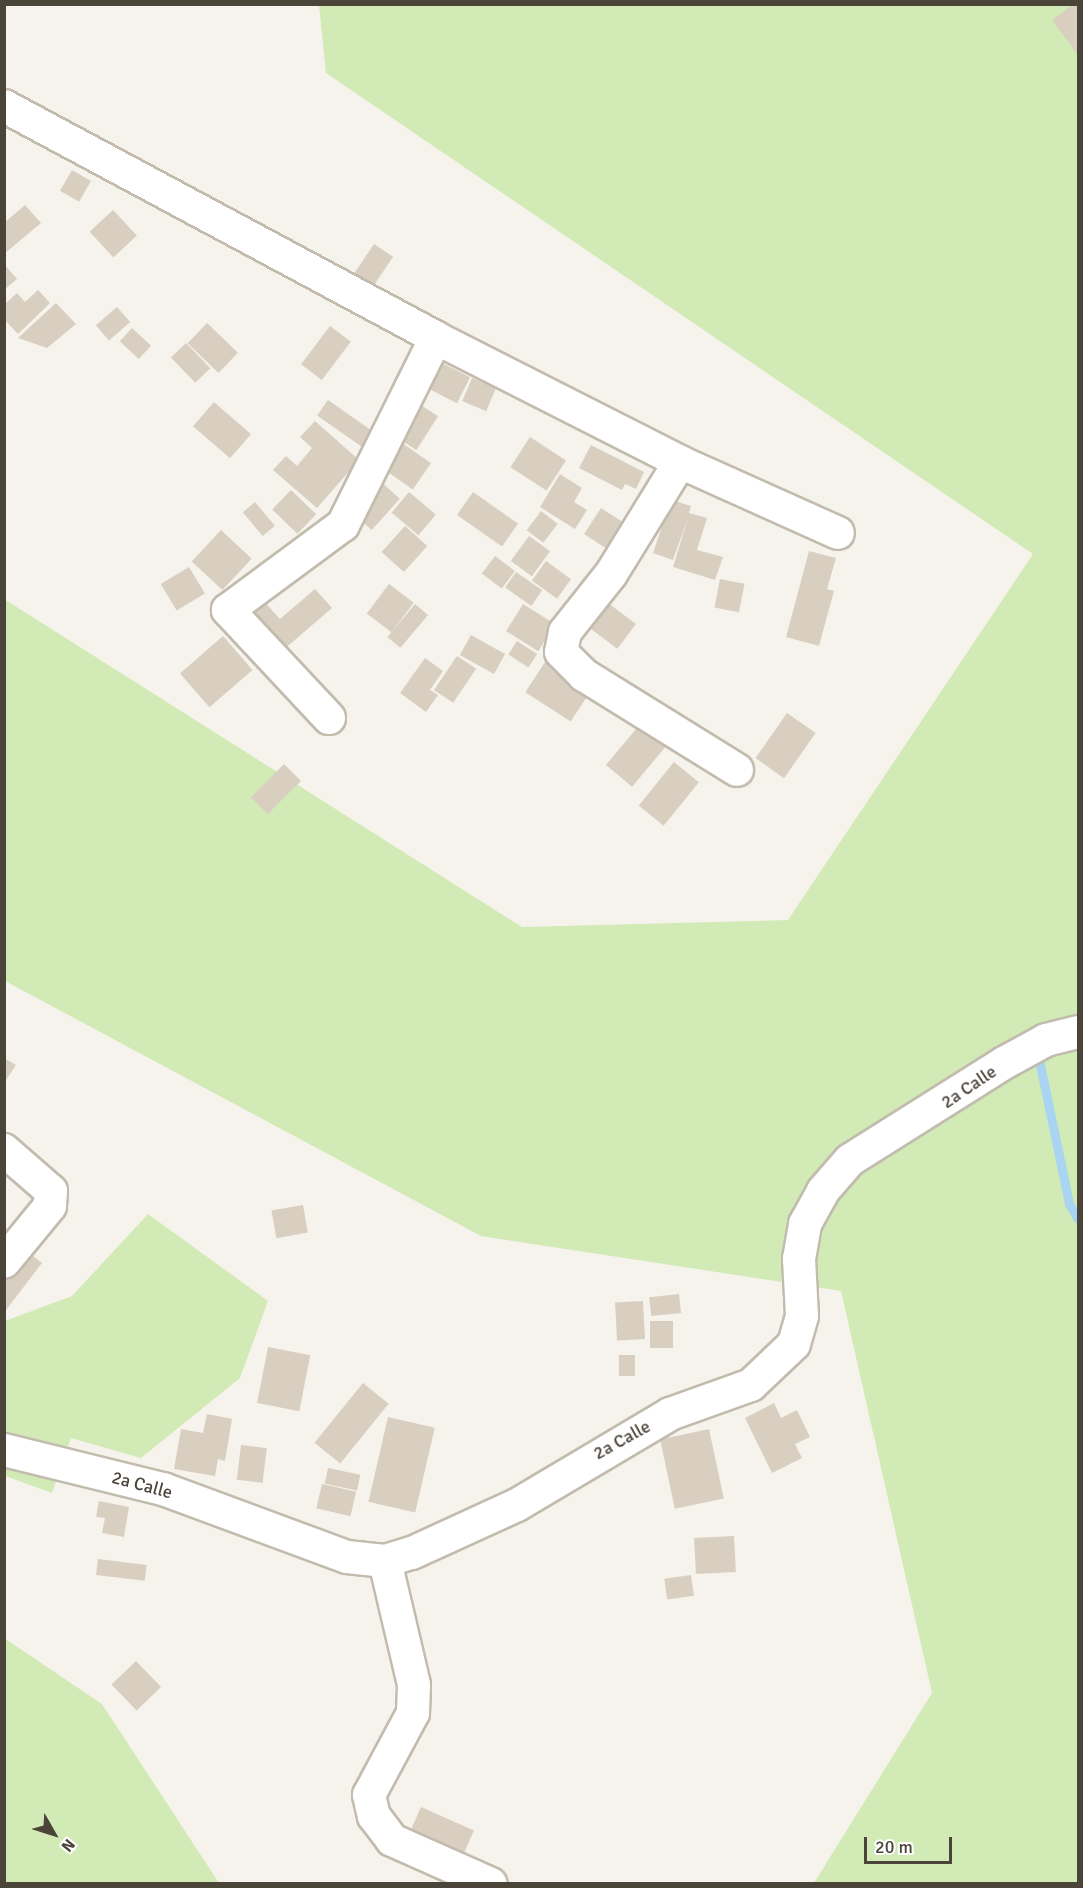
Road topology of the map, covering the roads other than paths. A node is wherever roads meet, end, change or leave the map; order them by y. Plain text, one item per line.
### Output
1 (4, 106) edge
2 (436, 338) junction
3 (680, 462) junction
4 (838, 533) dead end
5 (329, 718) dead end
6 (737, 770) dead end
7 (1078, 1032) edge
8 (4, 1150) edge
9 (4, 1262) edge
10 (4, 1450) edge
11 (385, 1561) junction
12 (491, 1884) edge

1 - 2 street
2 - 3 street
2 - 5 street
3 - 4 street
3 - 6 street
7 - 11 street, 2a Calle
8 - 9 street
10 - 11 street, 2a Calle
11 - 12 street

